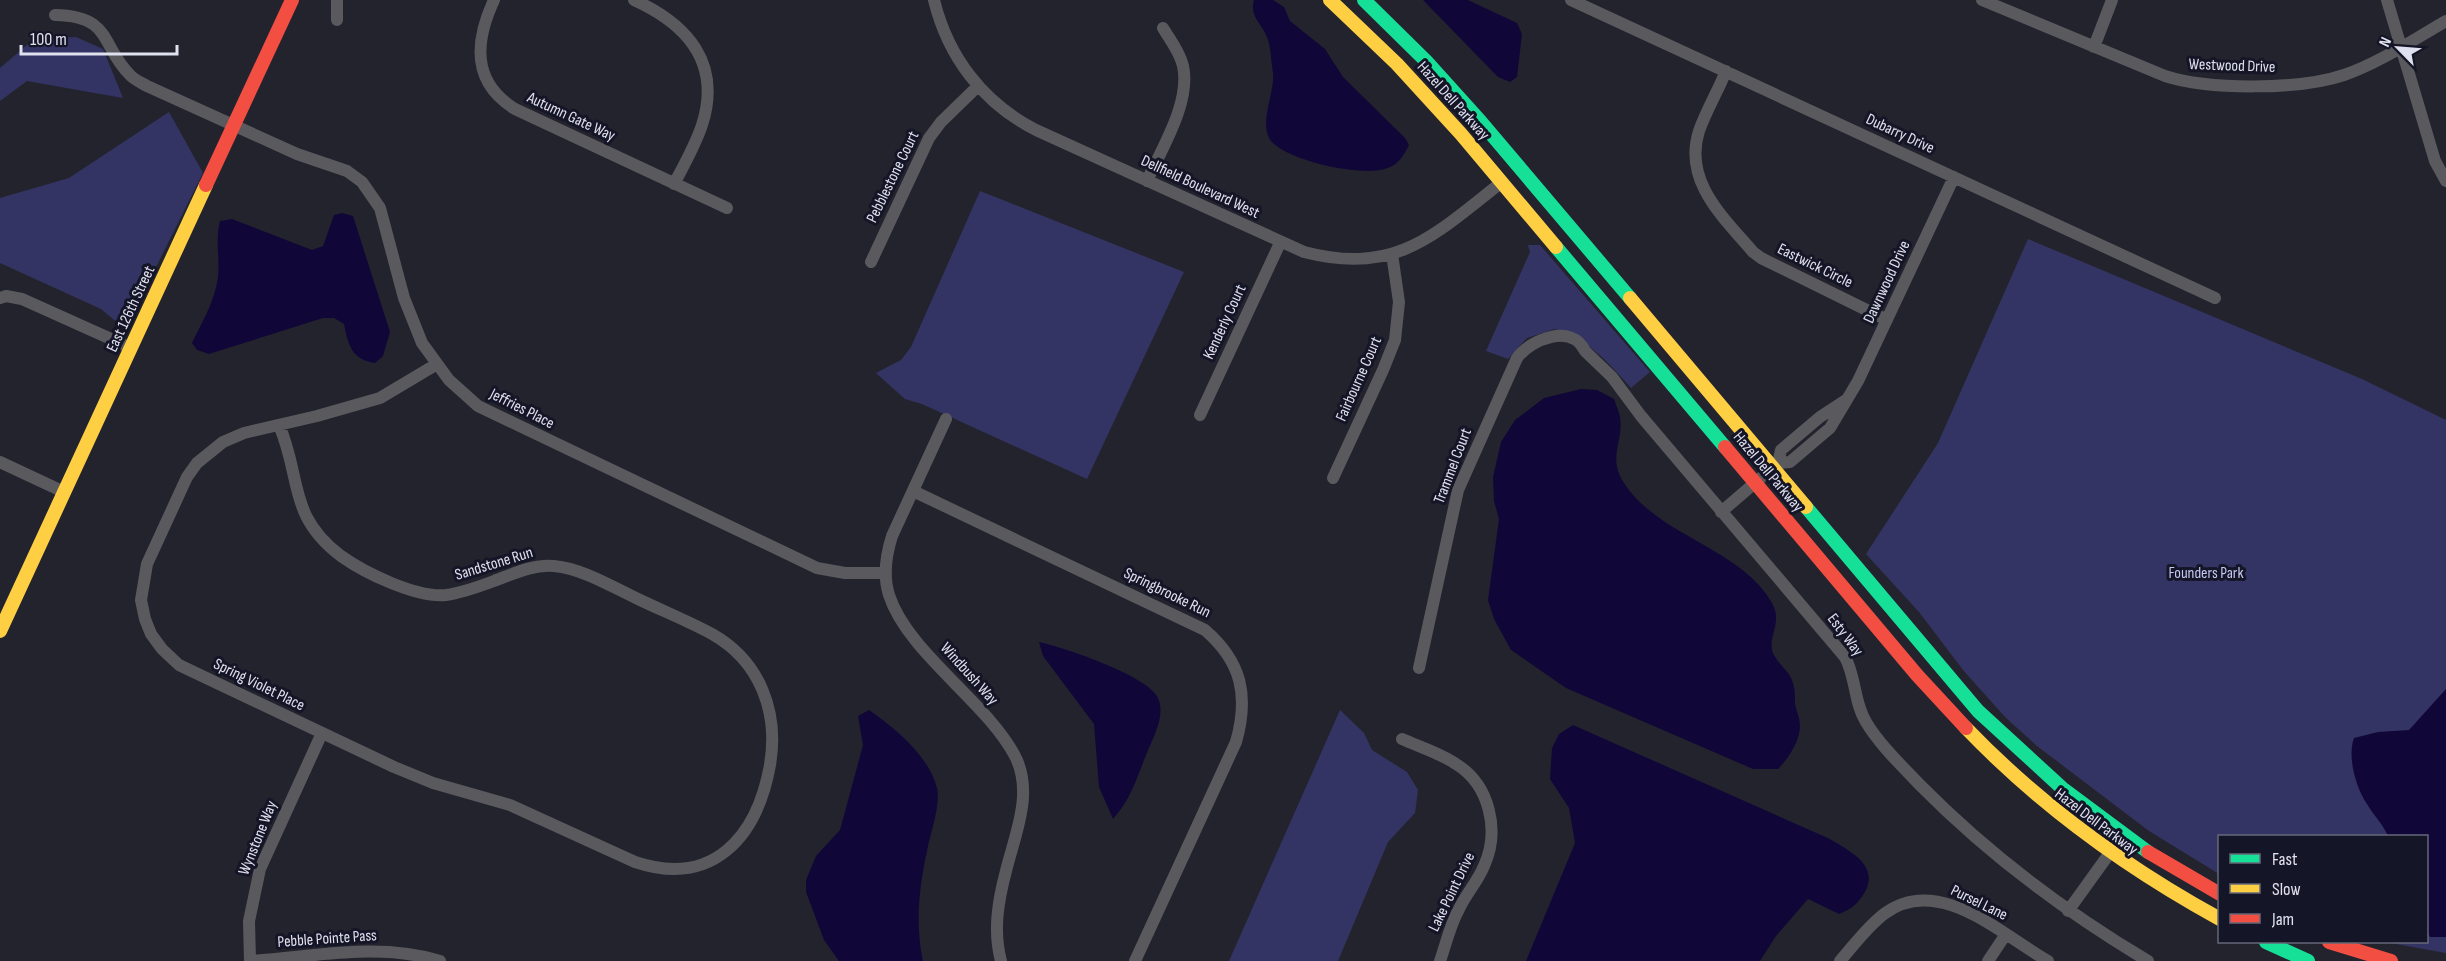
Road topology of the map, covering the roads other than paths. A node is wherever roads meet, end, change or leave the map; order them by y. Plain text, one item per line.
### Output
1 (291, 0) edge
2 (337, 0) edge
3 (494, 0) edge
4 (634, 0) edge
5 (934, 0) edge
6 (1330, 0) edge
7 (1364, 0) edge
8 (1571, 0) edge
9 (1982, 0) edge
10 (2112, 0) edge
11 (2387, 0) edge
12 (655, 4) edge
13 (55, 15) dead end
14 (337, 20) dead end
15 (2446, 21) edge
16 (1163, 28) dead end
17 (2402, 46) junction
18 (2094, 47) junction
19 (1726, 71) junction
20 (978, 86) junction
21 (233, 126) junction
22 (1953, 177) junction
23 (1147, 181) junction
24 (2446, 181) edge
25 (1502, 182) junction
26 (674, 184) junction
27 (727, 208) dead end
28 (1280, 243) junction
29 (1392, 254) junction
30 (872, 261) dead end
31 (0, 298) edge
32 (2215, 298) dead end
33 (1887, 320) junction
34 (1553, 336) joint
35 (130, 348) junction
36 (436, 364) junction
37 (1200, 415) dead end
38 (946, 419) dead end
39 (279, 425) junction
40 (0, 462) edge
41 (1775, 465) junction
42 (1332, 478) dead end
43 (1755, 483) junction
44 (913, 491) junction
45 (64, 492) junction
46 (1721, 512) junction
47 (886, 573) junction
48 (0, 631) edge
49 (1419, 668) dead end
50 (322, 733) junction
51 (1402, 739) dead end
52 (759, 806) joint
53 (2109, 854) junction
54 (2218, 893) edge
55 (2068, 911) junction
56 (2218, 918) edge
57 (2006, 934) junction
58 (2268, 943) edge
59 (2332, 943) edge
60 (251, 961) edge
61 (440, 961) edge
62 (1001, 961) edge
63 (1135, 961) edge
64 (1440, 961) edge
65 (1840, 961) edge
66 (1988, 961) edge
67 (2048, 961) edge
68 (2148, 961) edge
69 (2308, 961) edge
70 (2391, 961) edge

1 - 21 main road, East 126th Street
2 - 14 street
3 - 26 street, Autumn Gate Way
4 - 12 street
5 - 20 street, Dellfield Boulevard West
6 - 25 main road, Hazel Dell Parkway
7 - 41 main road, Hazel Dell Parkway
8 - 19 street, Dubarry Drive
9 - 18 street, Westwood Drive
10 - 18 street
11 - 17 street
12 - 26 street
13 - 21 street, Jeffries Place
15 - 17 street, Westwood Drive
16 - 23 street
17 - 18 street, Westwood Drive
17 - 24 street
19 - 22 street, Dubarry Drive
19 - 33 street, Eastwick Circle
20 - 23 street, Dellfield Boulevard West
20 - 30 street, Pebblestone Court
21 - 35 main road, East 126th Street
21 - 36 street, Jeffries Place
22 - 32 street, Dubarry Drive
22 - 33 street, Dawnwood Drive
23 - 28 street, Dellfield Boulevard West
25 - 29 street, Dellfield Boulevard West
25 - 43 main road, Hazel Dell Parkway
26 - 27 street, Autumn Gate Way
28 - 29 street, Dellfield Boulevard West
28 - 37 street, Kenderly Court
29 - 42 street, Fairbourne Court
31 - 35 street
33 - 41 street, Dawnwood Drive
34 - 46 street, Esty Way
34 - 49 street, Trammel Court
35 - 45 main road, East 126th Street
36 - 39 street, Spring Violet Place
36 - 47 street, Jeffries Place
38 - 44 street, Windbush Way
39 - 50 street, Spring Violet Place
39 - 52 street, Sandstone Run
40 - 45 street
41 - 43 street, Dawnwood Drive
41 - 54 main road, Hazel Dell Parkway
43 - 46 street, Dawnwood Drive
43 - 53 main road, Hazel Dell Parkway
44 - 47 street, Windbush Way
44 - 63 street, Springbrooke Run
45 - 48 main road, East 126th Street
46 - 55 street, Esty Way
47 - 62 street, Windbush Way
50 - 52 street, Spring Violet Place
50 - 60 street, Wynstone Way
51 - 64 street, Lake Point Drive
53 - 55 street
53 - 56 main road, Hazel Dell Parkway
55 - 68 street, Esty Way
57 - 65 street, Pursel Lane
57 - 66 street
57 - 67 street, Pursel Lane
58 - 69 main road
59 - 70 main road
60 - 61 street, Pebble Pointe Pass

